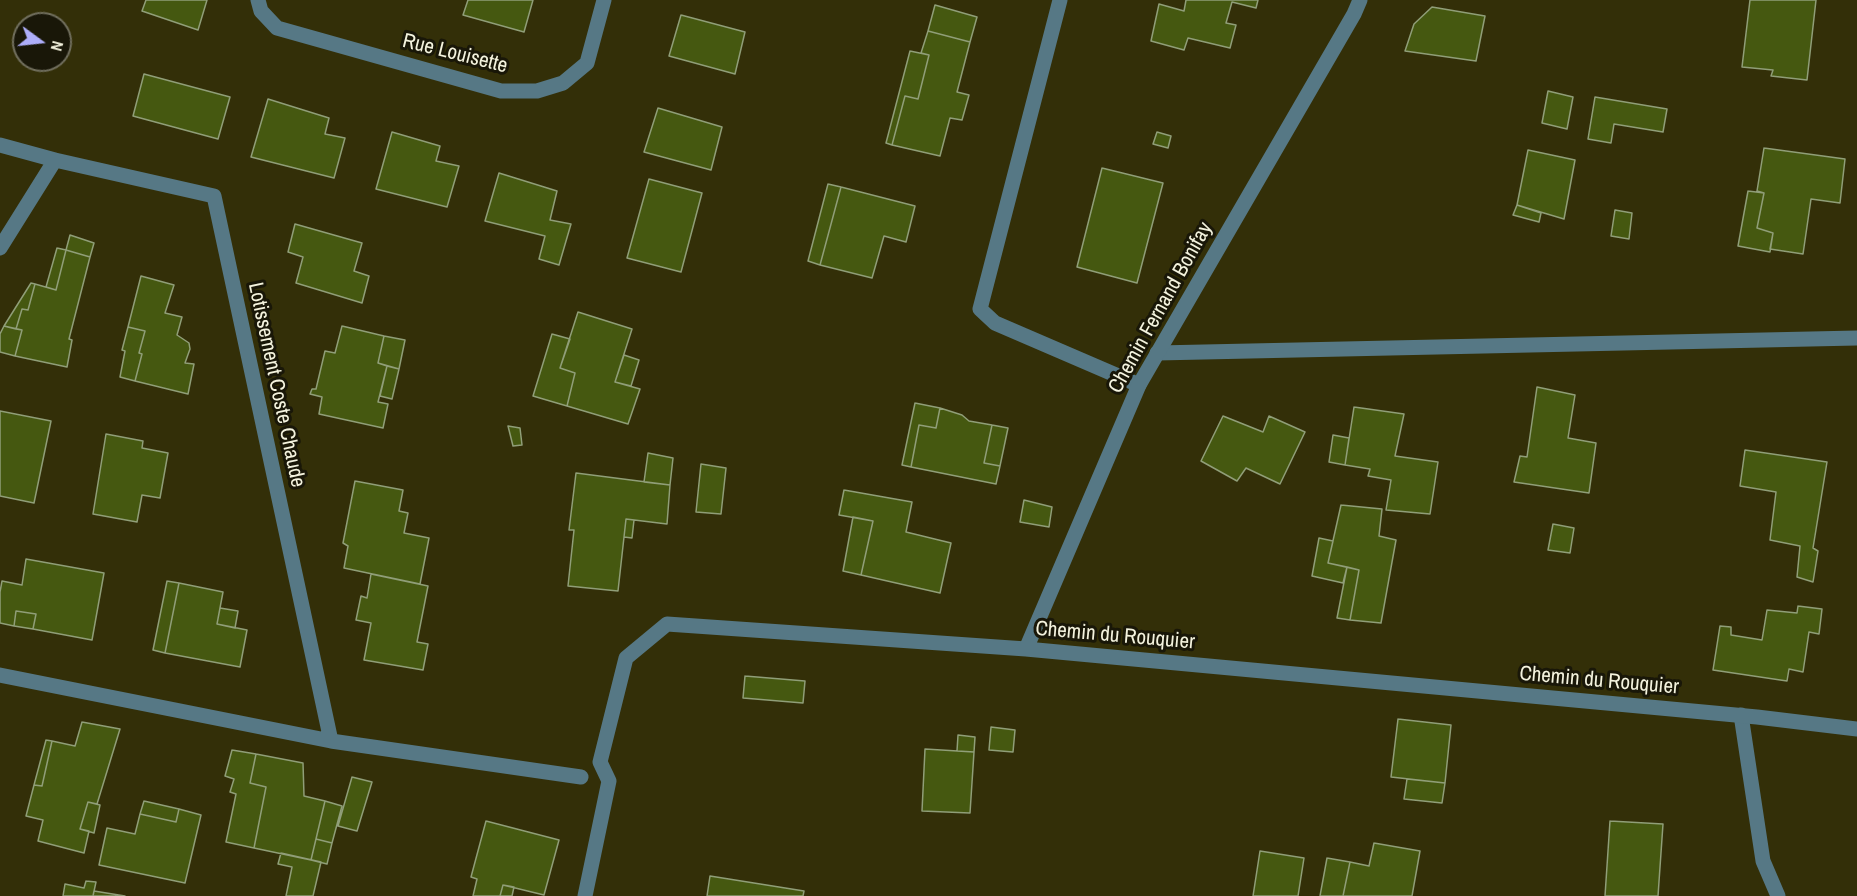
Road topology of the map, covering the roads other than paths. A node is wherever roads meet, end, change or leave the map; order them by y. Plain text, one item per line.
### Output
1 (258, 0) edge
2 (604, 0) edge
3 (1060, 0) edge
4 (1360, 0) edge
5 (0, 145) edge
6 (56, 160) junction
7 (0, 248) edge
8 (1857, 338) edge
9 (1157, 353) junction
10 (1139, 385) junction
11 (1026, 649) junction
12 (0, 675) edge
13 (1741, 715) junction
14 (1857, 729) edge
15 (331, 741) junction
16 (581, 777) dead end
17 (585, 896) edge
18 (1778, 896) edge

1 - 2 street, Rue Louisette
3 - 10 street
4 - 9 street, Chemin Fernand Bonifay
5 - 6 street, Lotissement Coste Chaude
6 - 7 street
6 - 15 street, Lotissement Coste Chaude
8 - 9 street
9 - 10 street, Chemin Fernand Bonifay
10 - 11 street, Chemin Fernand Bonifay
11 - 13 street, Chemin du Rouquier
11 - 17 street, Chemin du Rouquier
12 - 15 street
13 - 14 street, Chemin du Rouquier
13 - 18 street
15 - 16 street

